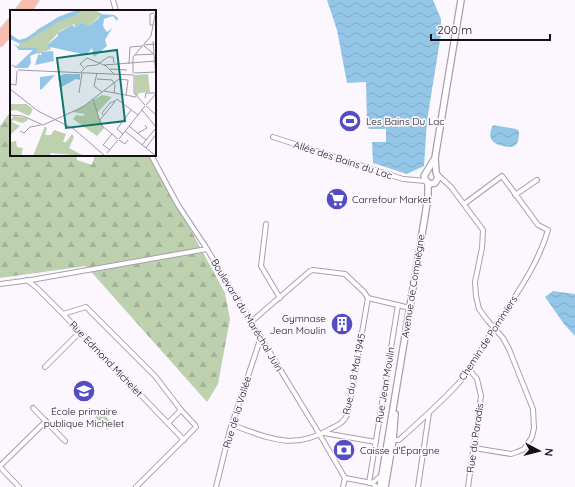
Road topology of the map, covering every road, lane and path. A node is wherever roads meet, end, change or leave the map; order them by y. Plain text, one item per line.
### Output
1 (28, 0) edge
2 (35, 0) edge
3 (113, 0) edge
4 (461, 0) edge
5 (20, 10) edge
6 (28, 10) edge
7 (116, 10) edge
8 (10, 23) edge
9 (10, 31) edge
10 (0, 35) edge
11 (0, 42) edge
12 (272, 137) dead end
13 (152, 156) edge
14 (435, 158) junction
15 (427, 172) junction
16 (437, 173) junction
17 (414, 179) junction
18 (537, 180) dead end
19 (431, 182) junction
20 (448, 184) junction
21 (515, 195) junction
22 (464, 204) junction
23 (266, 224) dead end
24 (207, 249) junction
25 (27, 280) junction
26 (0, 284) edge
27 (280, 298) junction
28 (368, 298) junction
29 (398, 305) junction
30 (410, 308) junction
31 (63, 314) junction
32 (252, 322) junction
33 (494, 329) junction
34 (80, 332) junction
35 (261, 337) junction
36 (45, 367) dead end
37 (469, 369) junction
38 (33, 408) dead end
39 (181, 410) junction
40 (429, 413) junction
41 (46, 421) junction
42 (168, 423) junction
43 (232, 425) junction
44 (322, 434) junction
45 (184, 440) junction
46 (390, 440) junction
47 (65, 441) dead end
48 (376, 442) junction
49 (474, 448) junction
50 (0, 467) edge
51 (382, 476) junction
52 (345, 478) junction
53 (371, 483) junction
54 (383, 486) edge
55 (19, 487) edge
56 (136, 487) edge
57 (216, 487) edge
58 (343, 487) edge
59 (376, 487) edge
60 (418, 487) edge
61 (468, 487) edge

1 - 5 highway
2 - 6 highway
3 - 7 street
4 - 14 main road
8 - 10 highway
9 - 11 highway
12 - 17 street, Allée des Bains du Lac
13 - 24 street
14 - 15 main road
14 - 16 main road
15 - 16 main road
15 - 17 street
15 - 19 main road
16 - 19 main road, Avenue de Compiègne
16 - 20 street
17 - 19 street, Allée des Bains du Lac
18 - 21 street
19 - 20 street, Allée des Bains du Lac
19 - 30 main road, Avenue de Compiègne
20 - 22 street
21 - 22 street
21 - 33 street, Chemin de Pommiers
22 - 33 street
23 - 27 street
24 - 25 street, Boulevard du Maréchal Juin
24 - 32 street, Boulevard du Maréchal Juin
25 - 26 street, Boulevard du Maréchal Juin
25 - 31 street, Rue Edmond Michelet
27 - 28 street
27 - 32 street
28 - 29 street
28 - 44 street, Rue du 8 Mai 1945
29 - 30 street
29 - 48 street, Rue Jean Moulin
30 - 46 main road, Avenue de Compiègne
31 - 34 street, Rue Edmond Michelet
31 - 39 street
32 - 35 street, Boulevard du Maréchal Juin
33 - 37 street, Chemin de Pommiers
33 - 49 street
34 - 36 street
34 - 42 street, Rue Edmond Michelet
35 - 43 street, Rue de la Vallée
35 - 44 street, Boulevard du Maréchal Juin
37 - 40 street, Chemin de Pommiers
37 - 49 street, Rue du Paradis
38 - 41 street
39 - 42 street
39 - 45 street
40 - 46 street, Chemin de Pommiers
40 - 60 street
41 - 47 street
41 - 50 street
42 - 45 street, Rue Edmond Michelet
43 - 44 street
43 - 57 street, Rue de la Vallée
44 - 48 street
44 - 52 street, Boulevard du Maréchal Juin
45 - 56 street
46 - 51 main road, Avenue de Compiègne
46 - 54 main road, Avenue de Compiègne
48 - 53 street, Rue Jean Moulin
49 - 61 street, Rue du Paradis
50 - 55 street
51 - 53 street
51 - 54 main road, Avenue de Compiègne
52 - 53 street
52 - 58 street
53 - 59 street

